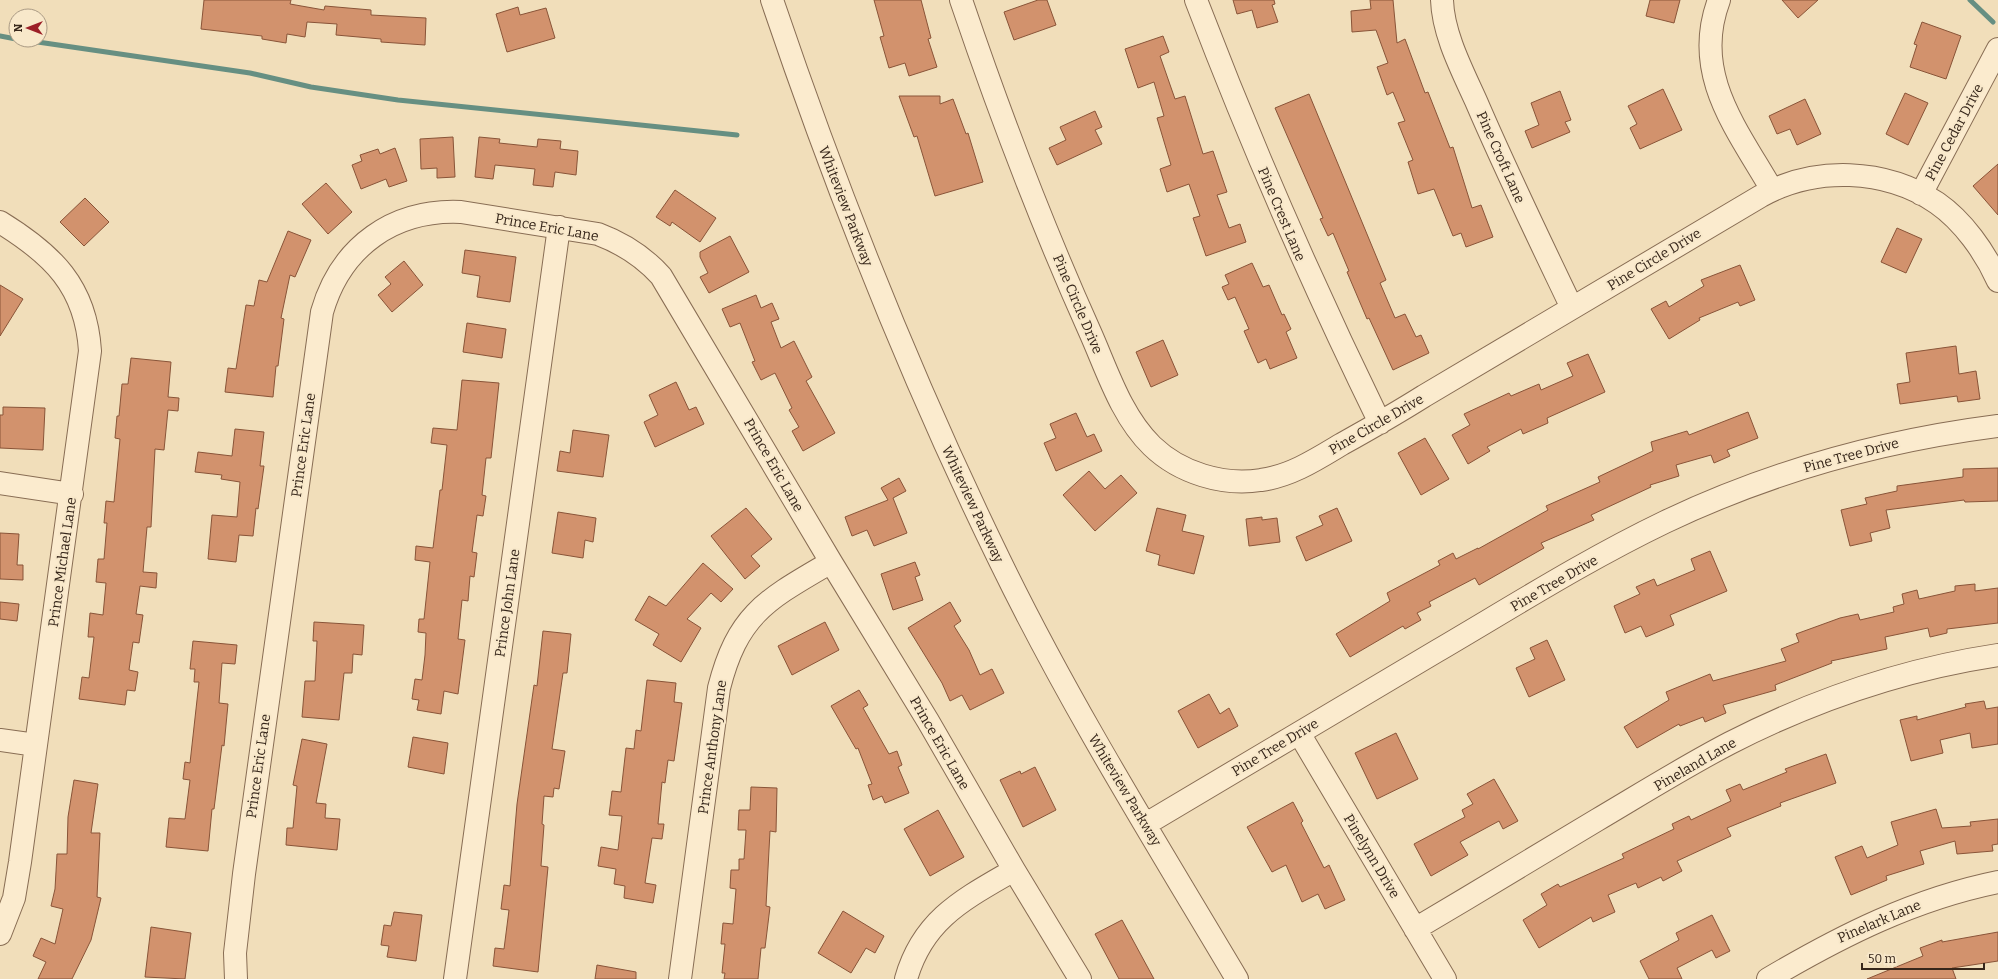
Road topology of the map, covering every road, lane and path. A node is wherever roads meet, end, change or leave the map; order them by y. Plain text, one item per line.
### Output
1 (772, 0) edge
2 (961, 0) edge
3 (1196, 0) edge
4 (1442, 0) edge
5 (1719, 0) edge
6 (1998, 49) edge
7 (1772, 190) junction
8 (1921, 194) junction
9 (0, 222) edge
10 (559, 227) junction
11 (1998, 281) edge
12 (1572, 308) junction
13 (1380, 423) junction
14 (1998, 426) edge
15 (0, 482) edge
16 (72, 494) junction
17 (831, 562) junction
18 (1998, 655) edge
19 (1299, 733) junction
20 (0, 740) edge
21 (36, 745) junction
22 (1146, 824) junction
23 (1014, 870) junction
24 (1998, 882) edge
25 (1415, 929) junction
26 (0, 934) edge
27 (236, 979) edge
28 (455, 979) edge
29 (680, 979) edge
30 (906, 979) edge
31 (1080, 979) edge
32 (1236, 979) edge
33 (1445, 979) edge
34 (1768, 979) edge

1 - 22 street, Whiteview Parkway
2 - 13 street, Pine Circle Drive
3 - 13 street, Pine Crest Lane
4 - 12 street, Pine Croft Lane
5 - 7 street
6 - 8 street, Pine Cedar Drive
7 - 8 street, Pine Circle Drive
7 - 12 street, Pine Circle Drive
8 - 11 street, Pine Circle Drive
9 - 16 street, Prince Michael Lane
10 - 17 street, Prince Eric Lane
10 - 27 street, Prince Eric Lane
10 - 28 street, Prince John Lane
12 - 13 street, Pine Circle Drive
14 - 19 street, Pine Tree Drive
15 - 16 street
16 - 21 street, Prince Michael Lane
17 - 23 street, Prince Eric Lane
17 - 29 street, Prince Anthony Lane
18 - 25 street, Pineland Lane
19 - 22 street, Pine Tree Drive
19 - 25 street, Pinelynn Drive
20 - 21 street
21 - 26 street, Prince Michael Lane
22 - 32 street, Whiteview Parkway
23 - 30 street
23 - 31 street, Prince Eric Lane
24 - 34 street, Pinelark Lane
25 - 33 street, Pinelynn Drive

